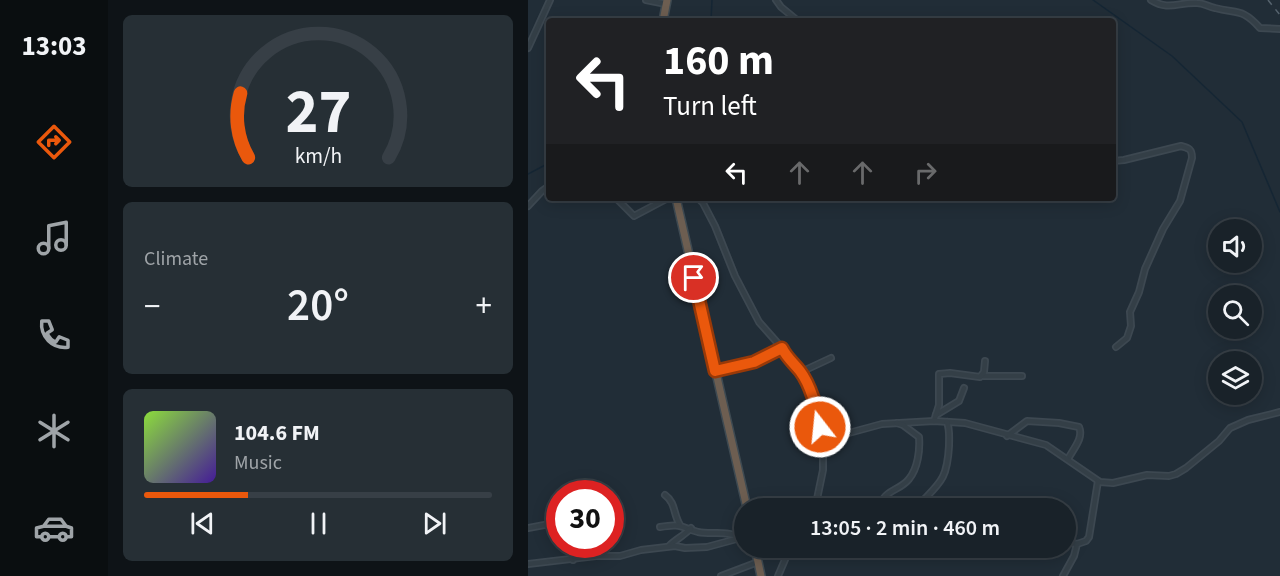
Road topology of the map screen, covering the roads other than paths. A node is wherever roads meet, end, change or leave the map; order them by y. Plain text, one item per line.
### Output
1 (550, 0) edge
2 (646, 0) edge
3 (776, 0) edge
4 (1151, 0) edge
5 (666, 2) edge
6 (662, 18) edge
7 (794, 18) edge
8 (528, 24) edge
9 (537, 27) junction
10 (1280, 29) edge
11 (528, 48) edge
12 (1116, 161) edge
13 (546, 188) edge
14 (619, 201) edge
15 (662, 201) edge
16 (677, 201) edge
17 (701, 201) edge
18 (528, 206) edge
19 (1116, 347) dead end
20 (782, 348) junction
21 (831, 358) dead end
22 (985, 361) dead end
23 (715, 371) junction
24 (801, 372) junction
25 (982, 376) junction
26 (1022, 376) dead end
27 (964, 388) dead end
28 (1280, 412) edge
29 (936, 415) junction
30 (934, 421) junction
31 (947, 422) junction
32 (895, 423) junction
33 (1007, 436) junction
34 (823, 440) junction
35 (1068, 459) junction
36 (1098, 481) junction
37 (665, 495) dead end
38 (745, 498) edge
39 (817, 498) edge
40 (885, 498) edge
41 (925, 498) edge
42 (546, 525) edge
43 (680, 525) junction
44 (660, 527) dead end
45 (528, 528) edge
46 (691, 528) junction
47 (734, 534) edge
48 (734, 540) edge
49 (1077, 544) joint
50 (669, 546) junction
51 (757, 558) edge
52 (786, 558) edge
53 (573, 560) joint
54 (758, 562) junction
55 (528, 564) edge
56 (721, 576) edge
57 (761, 576) edge
58 (778, 576) edge
59 (1063, 576) edge

1 - 9 street
2 - 5 street
3 - 7 street
4 - 10 street
5 - 6 highway
8 - 9 street
9 - 11 street
12 - 19 street
13 - 18 street
14 - 15 street
16 - 23 highway
17 - 20 street
20 - 23 street
20 - 24 street
21 - 24 street
22 - 25 street
23 - 38 highway
24 - 34 street
25 - 26 street
25 - 29 street
27 - 29 street
28 - 36 street
29 - 30 street
30 - 31 street
30 - 32 street
31 - 33 street
31 - 41 street
32 - 34 street
32 - 40 street
33 - 35 street
33 - 35 street
34 - 39 street
35 - 36 street
36 - 49 street
37 - 43 street
42 - 45 street
43 - 44 street
43 - 46 street
46 - 47 street
46 - 50 street
48 - 50 street
49 - 59 street
50 - 53 street
51 - 54 highway
52 - 58 street
53 - 55 street
54 - 56 street
54 - 57 highway

